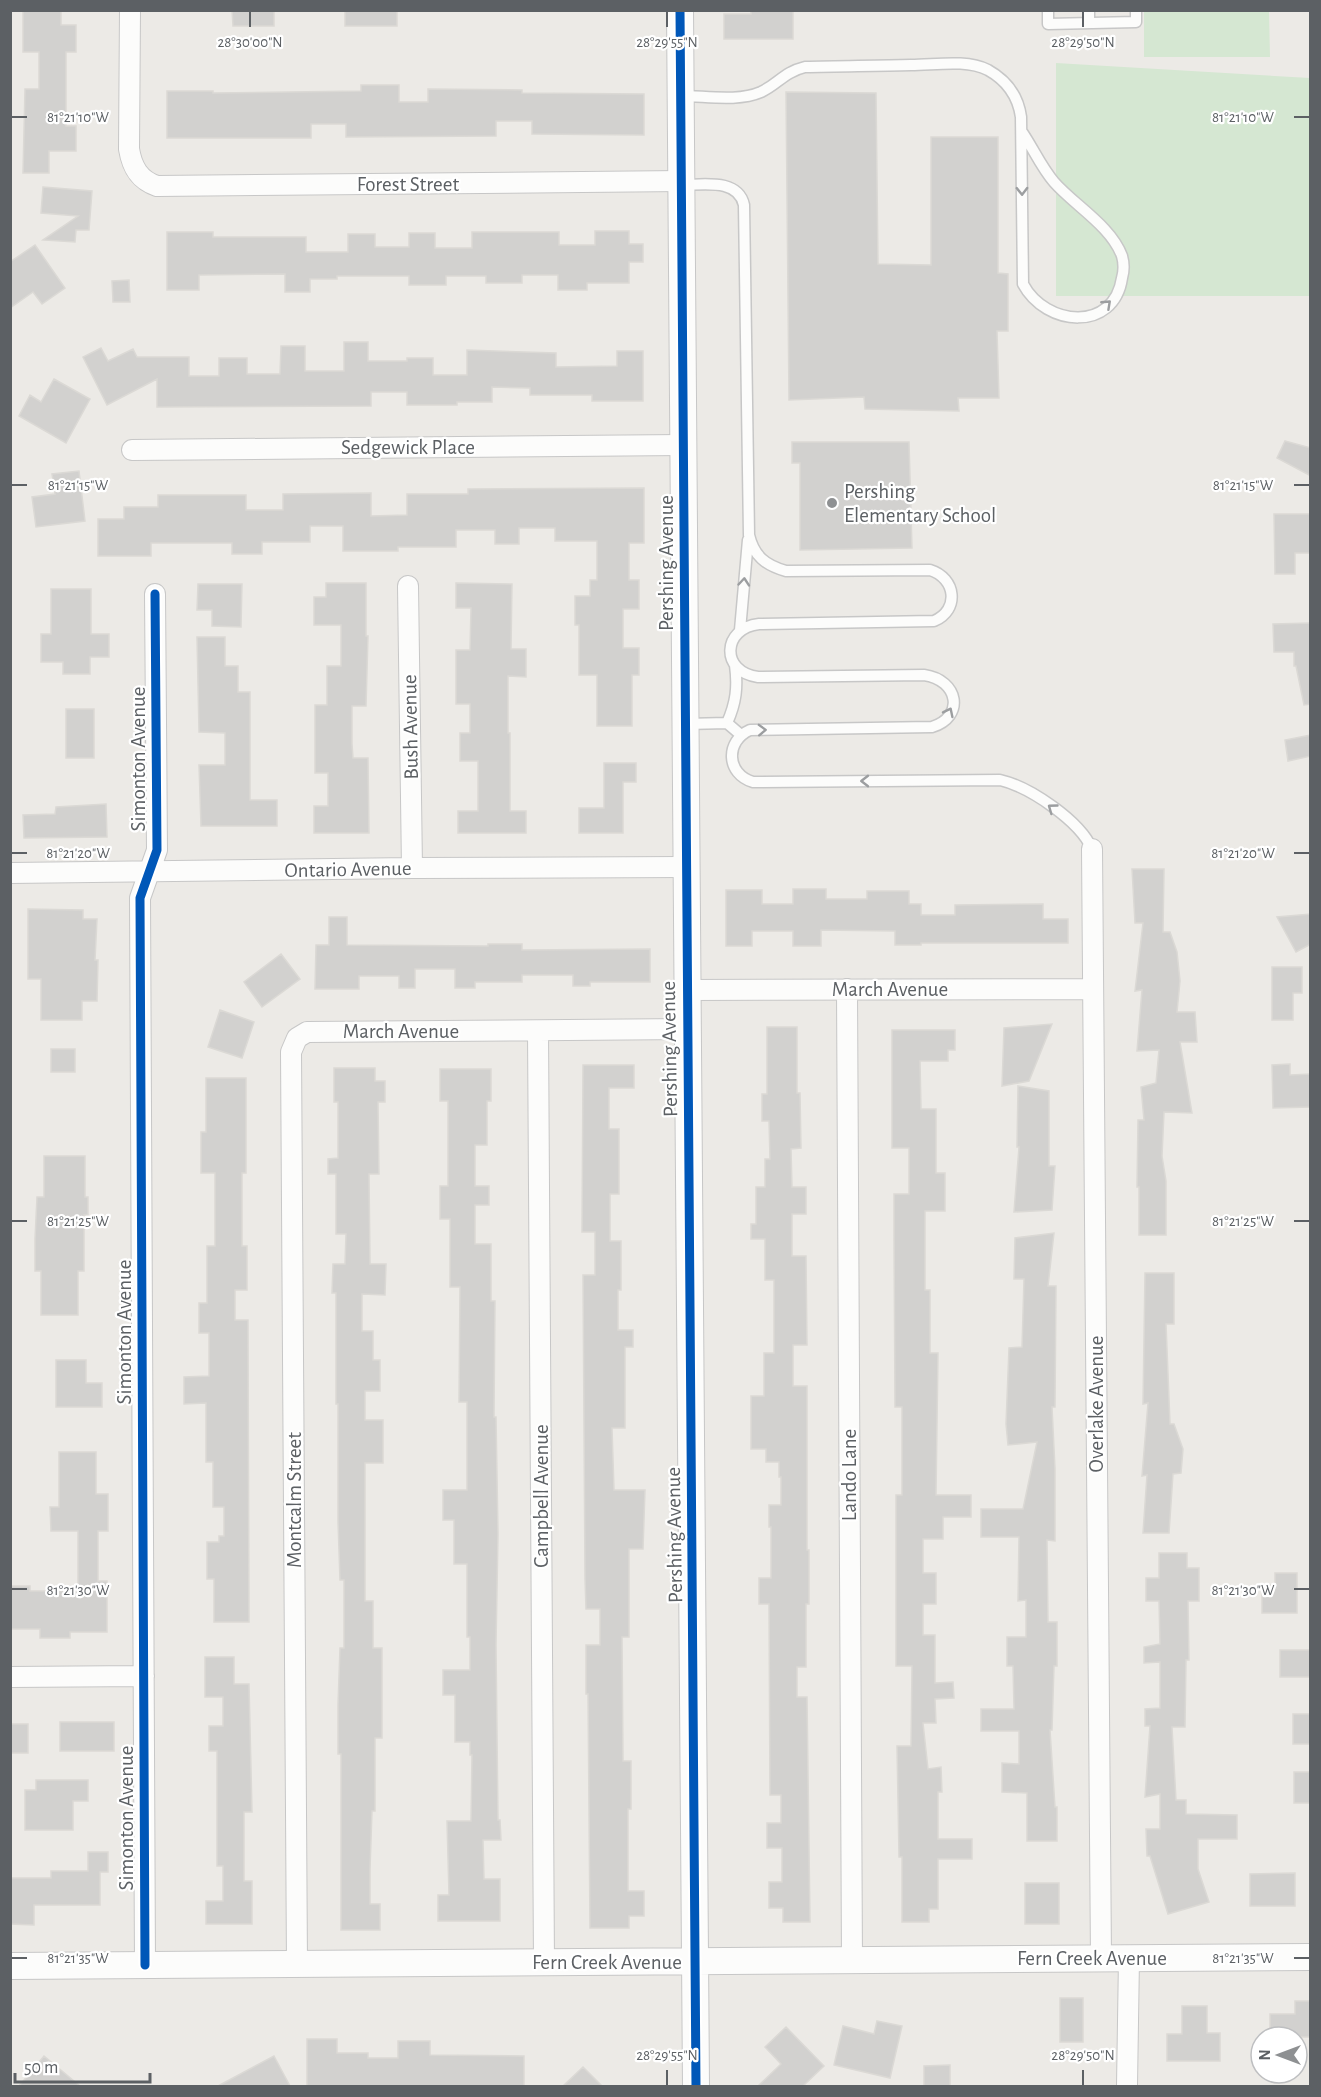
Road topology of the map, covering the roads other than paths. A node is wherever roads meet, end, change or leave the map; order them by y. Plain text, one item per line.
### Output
1 (130, 10) edge
2 (680, 10) edge
3 (1048, 10) edge
4 (1089, 10) edge
5 (1136, 10) edge
6 (1089, 23) junction
7 (681, 96) junction
8 (1022, 132) junction
9 (682, 183) junction
10 (683, 445) junction
11 (132, 450) dead end
12 (749, 535) junction
13 (408, 586) dead end
14 (155, 594) dead end
15 (740, 630) junction
16 (735, 665) junction
17 (727, 723) junction
18 (685, 724) junction
19 (741, 735) junction
20 (1092, 849) joint
21 (685, 867) junction
22 (412, 868) junction
23 (148, 872) junction
24 (10, 873) edge
25 (1093, 988) junction
26 (847, 989) junction
27 (687, 990) junction
28 (687, 1029) junction
29 (538, 1031) junction
30 (297, 1038) joint
31 (144, 1676) junction
32 (10, 1677) edge
33 (1311, 1957) edge
34 (1101, 1958) junction
35 (1129, 1958) junction
36 (852, 1960) junction
37 (696, 1961) junction
38 (544, 1962) junction
39 (297, 1964) junction
40 (145, 1965) junction
41 (10, 1966) edge
42 (696, 2086) edge
43 (1126, 2086) edge

1 - 9 street, Forest Street
2 - 7 street, Pershing Avenue
3 - 6 lane
4 - 6 lane
5 - 6 lane
7 - 8 lane
7 - 9 street, Pershing Avenue
8 -> 8 lane
9 - 10 street, Pershing Avenue
9 - 12 lane
10 - 11 street, Sedgewick Place
10 - 18 street, Pershing Avenue
15 -> 12 lane
12 - 15 lane
13 - 22 street, Bush Avenue
14 - 23 street, Simonton Avenue
15 - 16 lane
16 - 17 lane
19 -> 16 lane
17 - 18 lane
17 - 19 lane
18 - 21 street, Pershing Avenue
20 -> 19 lane
20 - 25 street, Overlake Avenue
21 - 22 street, Ontario Avenue
21 - 27 street, Pershing Avenue
22 - 23 street, Ontario Avenue
23 - 24 street, Ontario Avenue
23 - 31 street, Simonton Avenue
25 - 26 street, March Avenue
25 - 34 street, Overlake Avenue
26 - 27 street, March Avenue
26 - 36 street, Lando Lane
27 - 28 street, Pershing Avenue
28 - 29 street, March Avenue
28 - 37 street, Pershing Avenue
29 - 30 street, March Avenue
29 - 38 street, Campbell Avenue
30 - 39 street, Montcalm Street
31 - 32 street
31 - 40 street, Simonton Avenue
33 - 35 street, Fern Creek Avenue
34 - 35 street, Fern Creek Avenue
34 - 36 street, Fern Creek Avenue
35 - 43 street
36 - 37 street, Fern Creek Avenue
37 - 38 street, Fern Creek Avenue
37 - 42 street, Pershing Avenue
38 - 39 street, Fern Creek Avenue
39 - 40 street, Fern Creek Avenue
40 - 41 street, Fern Creek Avenue

